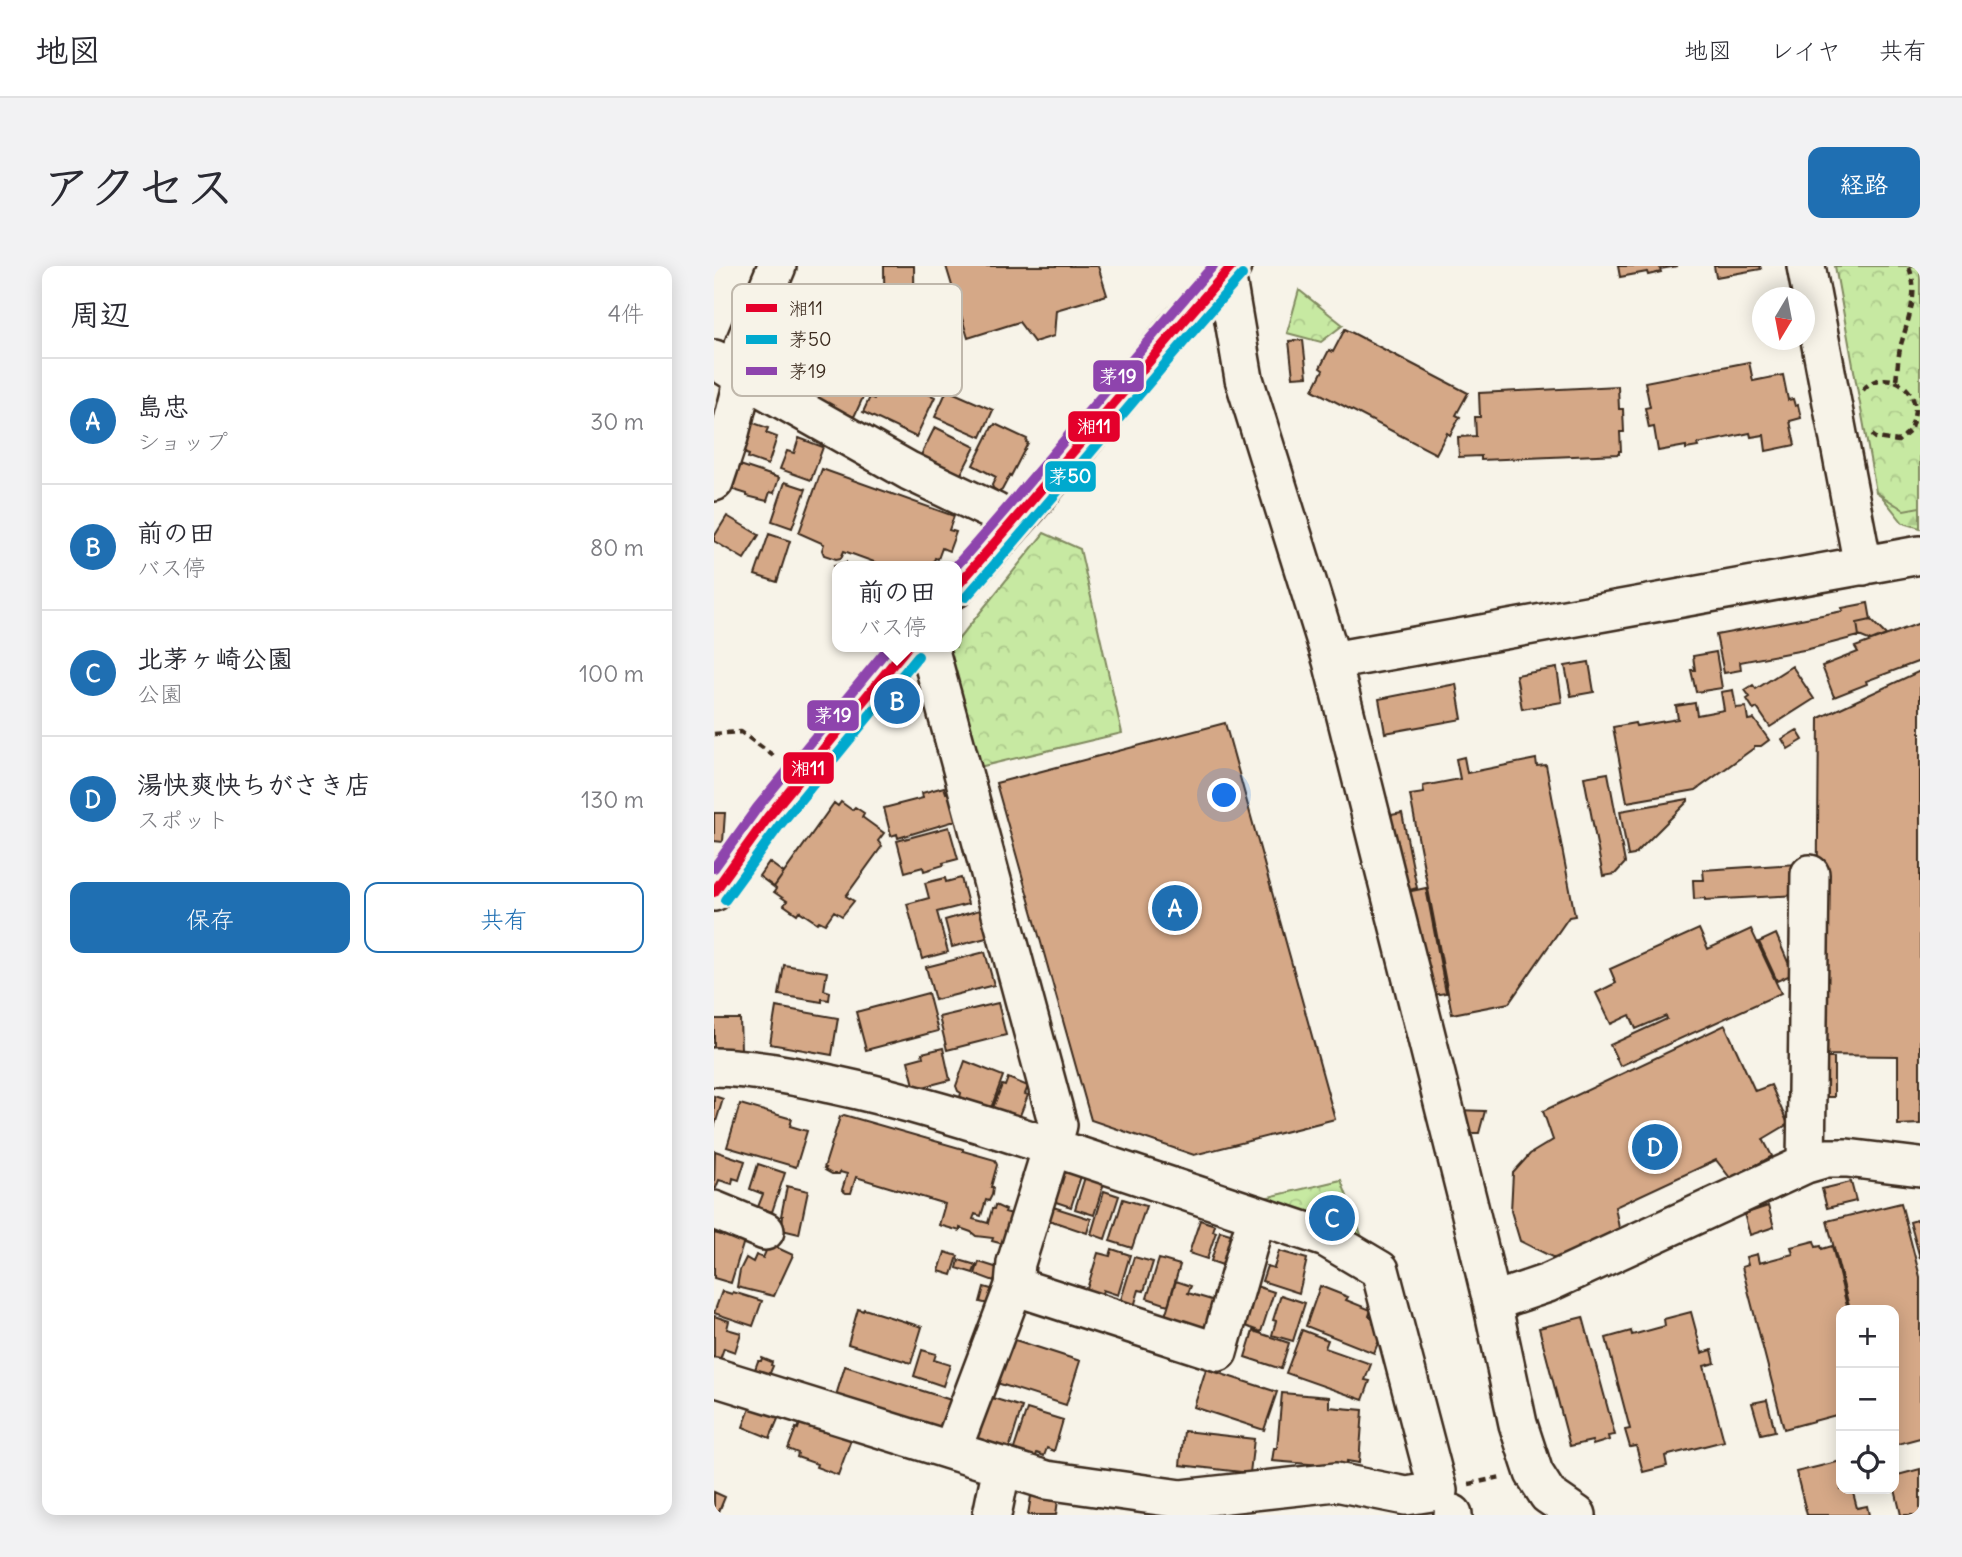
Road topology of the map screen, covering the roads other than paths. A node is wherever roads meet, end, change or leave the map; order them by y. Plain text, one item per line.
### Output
1 (777, 266) edge
2 (1806, 266) edge
3 (1229, 270) edge
4 (769, 284) edge
5 (730, 370) edge
6 (776, 396) edge
7 (722, 433) edge
8 (714, 482) edge
9 (1013, 523) junction
10 (1920, 555) edge
11 (1863, 566) junction
12 (962, 582) edge
13 (903, 652) edge
14 (930, 652) edge
15 (1332, 662) junction
16 (1810, 874) dead end
17 (714, 892) edge
18 (714, 1067) edge
19 (1052, 1147) junction
20 (1806, 1164) junction
21 (1920, 1167) edge
22 (714, 1210) edge
23 (1256, 1215) junction
24 (765, 1231) dead end
25 (1014, 1286) junction
26 (1492, 1302) junction
27 (714, 1377) edge
28 (952, 1450) junction
29 (1002, 1466) junction
30 (1448, 1507) edge
31 (992, 1515) edge
32 (1577, 1515) edge

1 - 4 street
2 - 11 street
3 - 9 street
3 - 15 street
5 - 7 street
6 - 9 street
7 - 8 street
9 - 12 street
10 - 11 street
11 - 15 street
13 - 17 street
14 - 19 street
15 - 26 street
16 - 20 street
18 - 19 street
19 - 23 street
19 - 25 street
20 - 21 street
20 - 26 street
22 - 24 street
23 - 25 street
23 - 30 street
25 - 28 street
26 - 32 street
27 - 28 street
28 - 29 street
29 - 30 street
29 - 31 street

